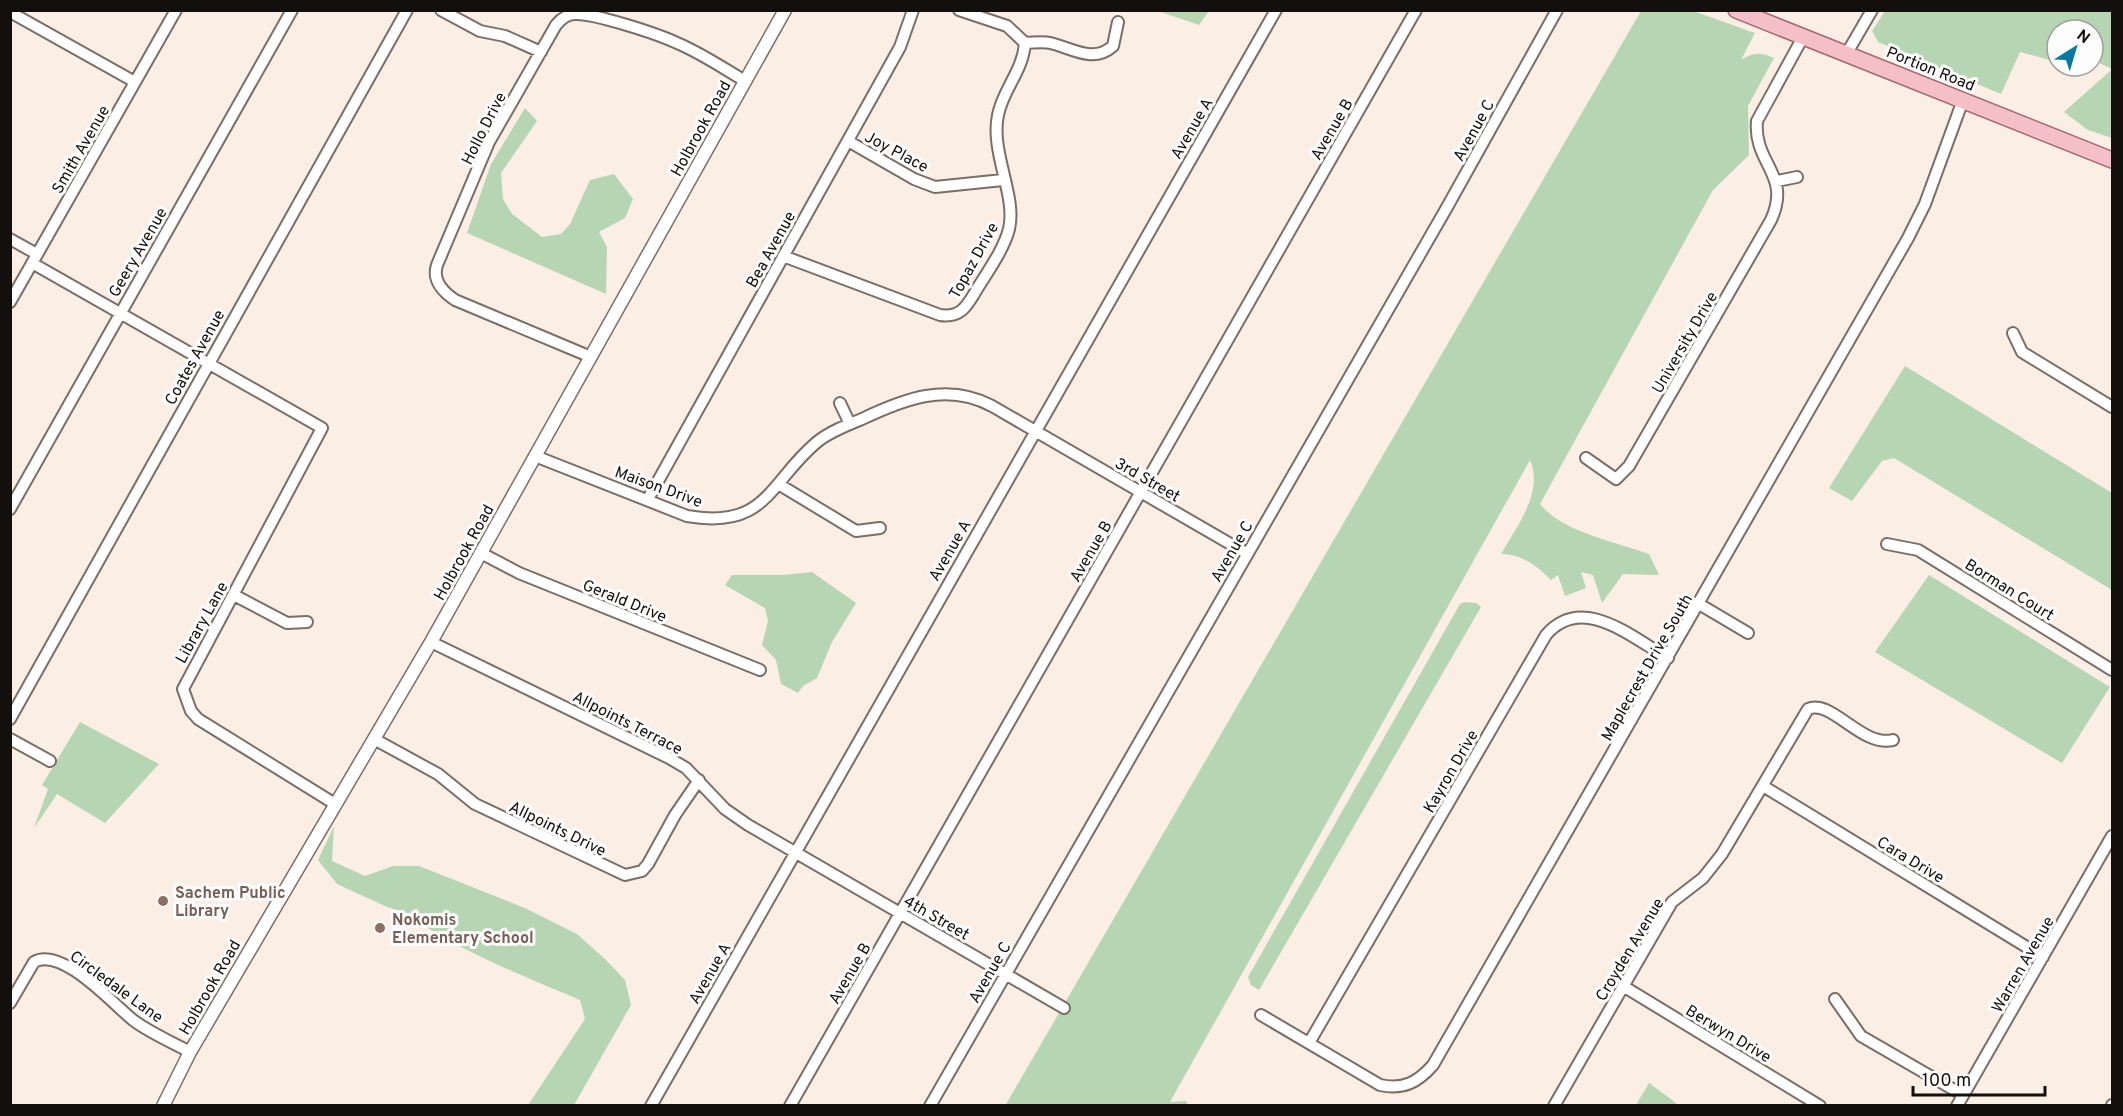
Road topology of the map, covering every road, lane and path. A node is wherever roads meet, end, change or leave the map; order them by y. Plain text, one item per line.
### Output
1 (176, 10) edge
2 (292, 10) edge
3 (407, 10) edge
4 (441, 10) edge
5 (785, 10) edge
6 (913, 10) edge
7 (959, 10) edge
8 (1276, 10) edge
9 (1416, 10) edge
10 (1557, 10) edge
11 (1736, 10) edge
12 (1872, 10) edge
13 (10, 12) edge
14 (1118, 22) dead end
15 (1803, 37) junction
16 (1025, 43) junction
17 (541, 52) junction
18 (1847, 53) junction
19 (745, 81) junction
20 (135, 82) junction
21 (1963, 100) junction
22 (848, 141) junction
23 (2112, 160) edge
24 (1797, 177) dead end
25 (1004, 180) junction
26 (1777, 181) junction
27 (10, 238) edge
28 (783, 256) junction
29 (35, 259) junction
30 (10, 302) edge
31 (119, 314) junction
32 (2013, 333) dead end
33 (591, 357) junction
34 (207, 364) junction
35 (840, 403) dead end
36 (2112, 407) edge
37 (850, 424) junction
38 (1034, 431) junction
39 (535, 456) junction
40 (1586, 458) dead end
41 (780, 485) junction
42 (1141, 492) junction
43 (648, 499) junction
44 (10, 509) edge
45 (880, 528) dead end
46 (1887, 544) dead end
47 (481, 553) junction
48 (1246, 553) junction
49 (234, 595) junction
50 (1699, 604) junction
51 (307, 622) dead end
52 (1748, 633) dead end
53 (430, 642) junction
54 (1668, 658) junction
55 (760, 670) dead end
56 (2112, 670) edge
57 (10, 719) edge
58 (10, 739) edge
59 (374, 739) junction
60 (1893, 740) dead end
61 (50, 761) dead end
62 (699, 780) junction
63 (1763, 786) junction
64 (335, 804) junction
65 (2112, 836) edge
66 (795, 853) junction
67 (900, 913) junction
68 (2043, 957) junction
69 (1005, 974) junction
70 (1623, 986) junction
71 (1835, 999) dead end
72 (10, 1003) edge
73 (1064, 1008) dead end
74 (1261, 1015) dead end
75 (1310, 1043) junction
76 (190, 1052) junction
77 (1960, 1100) edge
78 (163, 1106) edge
79 (651, 1106) edge
80 (790, 1106) edge
81 (930, 1106) edge
82 (1554, 1106) edge
83 (1820, 1106) edge

1 - 20 street, Smith Avenue
2 - 31 street, Geery Avenue
3 - 34 street, Coates Avenue
4 - 17 street
5 - 19 street, Holbrook Road
6 - 22 street, Bea Avenue
7 - 16 street
8 - 38 street, Avenue A
9 - 42 street, Avenue B
10 - 48 street, Avenue C
11 - 15 main road, Portion Road
12 - 18 street
13 - 20 street
14 - 16 street
15 - 18 main road, Portion Road
15 - 26 street
16 - 25 street, Topaz Drive
17 - 19 street, Hollo Drive
17 - 33 street, Hollo Drive
18 - 21 main road, Portion Road
19 - 33 street, Holbrook Road
20 - 29 street, Smith Avenue
21 - 23 main road, Portion Road
21 - 50 street, Maplecrest Drive South
22 - 25 street, Joy Place
22 - 28 street, Bea Avenue
24 - 26 street
25 - 28 street, Topaz Drive
26 - 40 street, University Drive
27 - 29 street
28 - 43 street, Bea Avenue
29 - 30 street, Smith Avenue
29 - 31 street
31 - 34 street
31 - 44 street, Geery Avenue
32 - 36 street
33 - 39 street, Holbrook Road
34 - 49 street, Library Lane
34 - 57 street, Coates Avenue
35 - 37 street
37 - 38 street, Maison Drive
37 - 41 street, Maison Drive
38 - 42 street, 3rd Street
38 - 66 street, Avenue A
39 - 43 street, Maison Drive
39 - 47 street, Holbrook Road
41 - 43 street, Maison Drive
41 - 45 street
42 - 48 street, 3rd Street
42 - 67 street, Avenue B
46 - 56 street, Borman Court
47 - 53 street, Holbrook Road
47 - 55 street, Gerald Drive
48 - 69 street, Avenue C
49 - 51 street
49 - 64 street, Library Lane
50 - 52 street
50 - 54 street, Maplecrest Drive South
53 - 59 street, Holbrook Road
53 - 62 street, Allpoints Terrace
54 - 75 street, Kayron Drive
54 - 75 street, Maplecrest Drive South
58 - 61 street
59 - 62 street, Allpoints Drive
59 - 64 street, Holbrook Road
60 - 63 street, Croyden Avenue
62 - 66 street, Allpoints Terrace
63 - 68 street, Cara Drive
63 - 70 street, Croyden Avenue
64 - 76 street, Holbrook Road
65 - 68 street, Warren Avenue
66 - 67 street, 4th Street
66 - 79 street, Avenue A
67 - 69 street, 4th Street
67 - 80 street, Avenue B
68 - 77 street, Warren Avenue
69 - 73 street, 4th Street
69 - 81 street, Avenue C
70 - 82 street, Croyden Avenue
70 - 83 street, Berwyn Drive
71 - 77 street
72 - 76 street, Circledale Lane
74 - 75 street, Maplecrest Drive South
76 - 78 street, Holbrook Road

